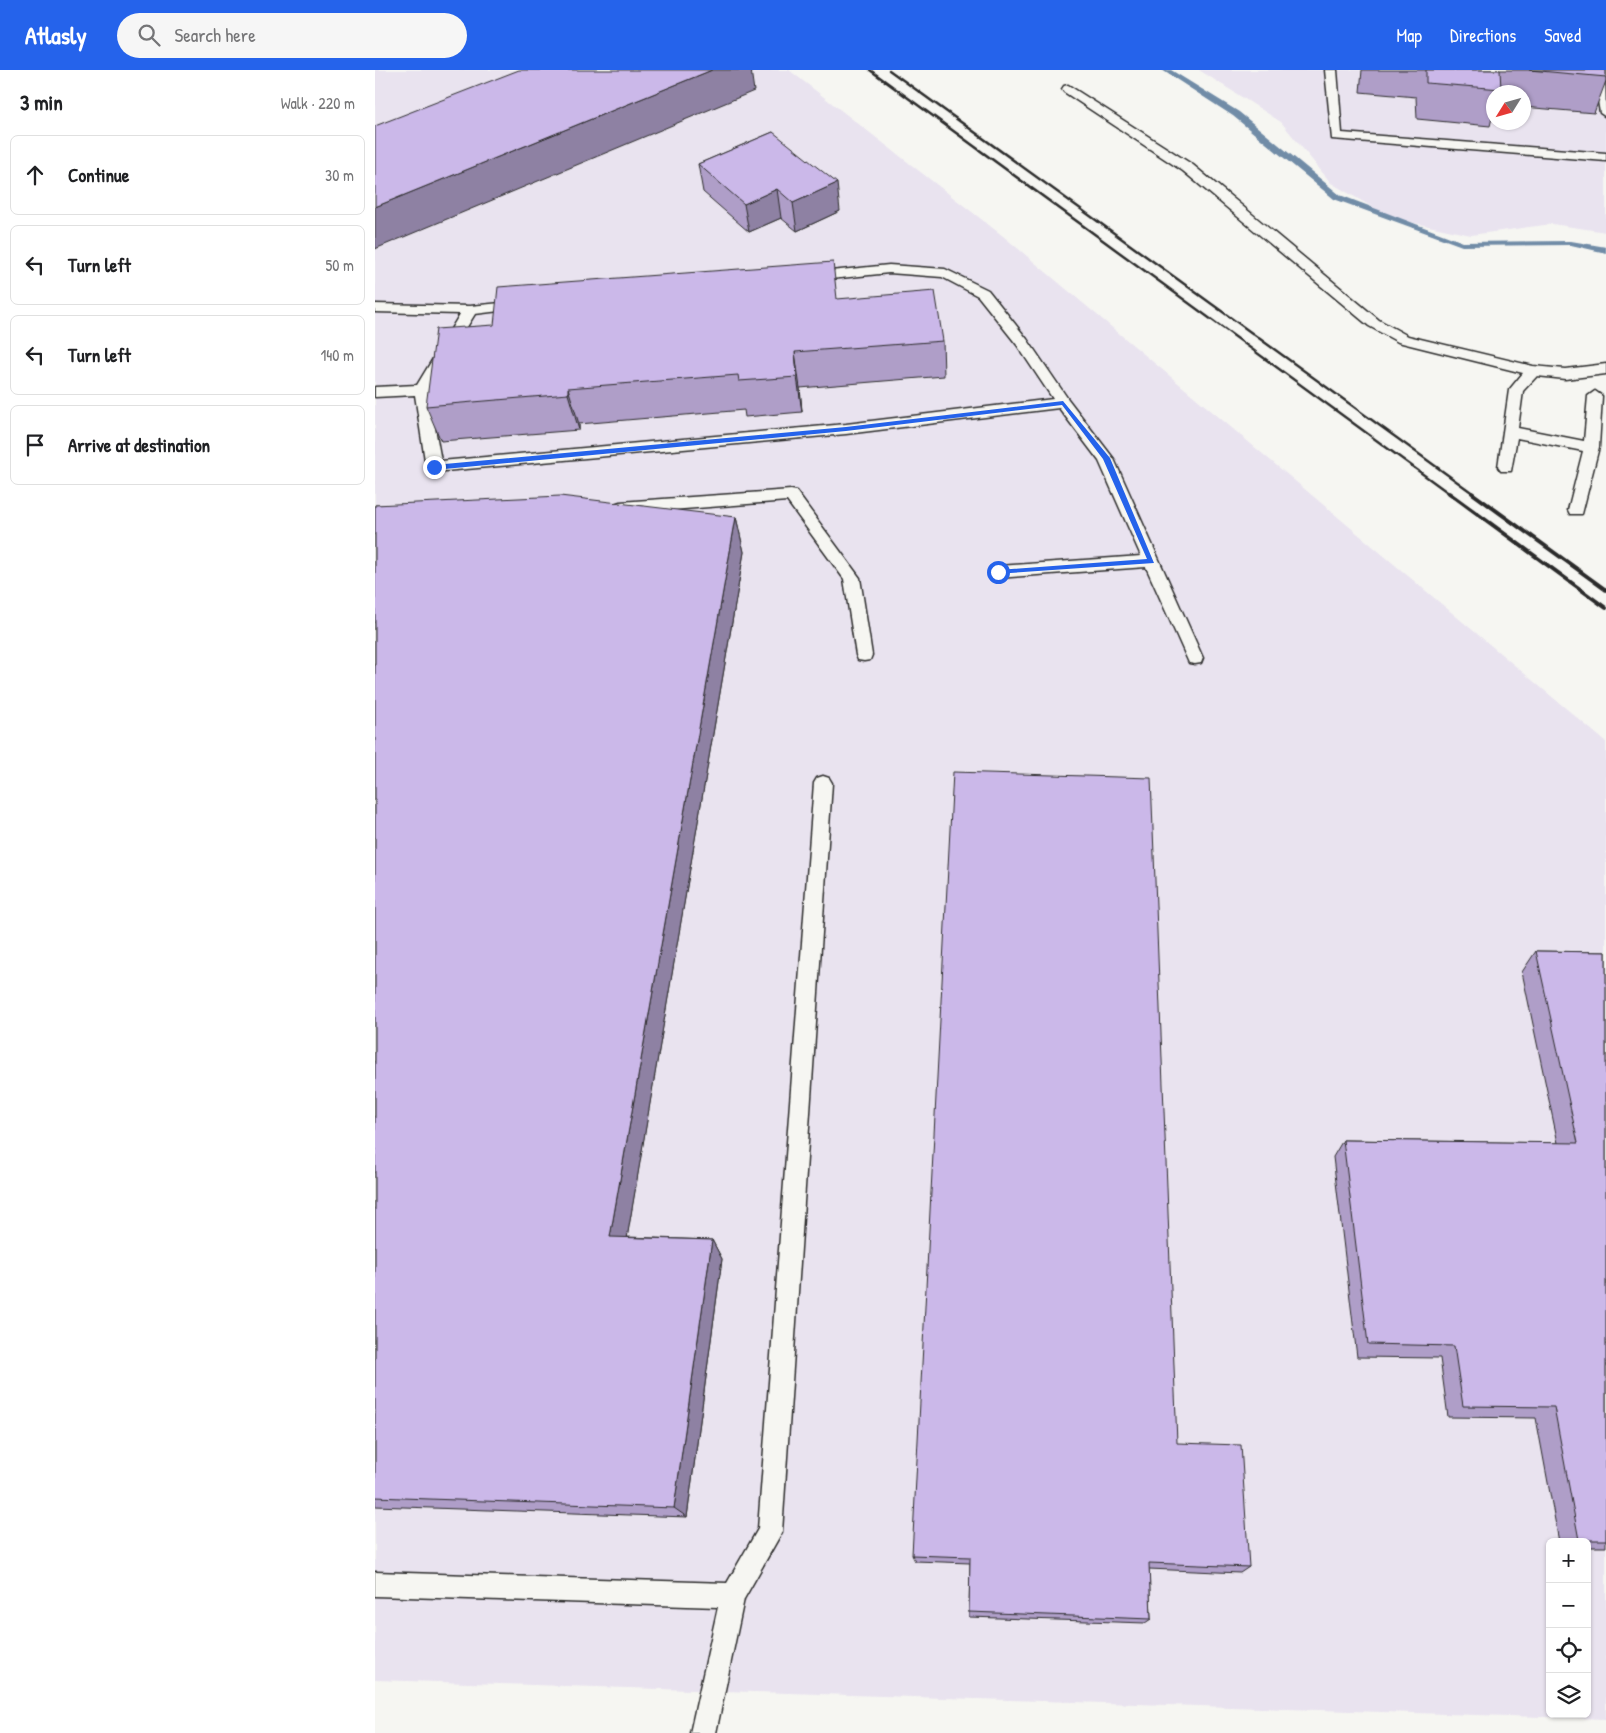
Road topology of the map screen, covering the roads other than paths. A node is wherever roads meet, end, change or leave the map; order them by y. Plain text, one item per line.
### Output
1 (1331, 70) edge
2 (1599, 70) edge
3 (1068, 89) dead end
4 (1606, 113) edge
5 (1606, 157) edge
6 (801, 278) edge
7 (538, 303) edge
8 (375, 308) edge
9 (470, 310) junction
10 (1606, 369) edge
11 (1533, 371) junction
12 (421, 390) junction
13 (375, 392) edge
14 (1595, 396) dead end
15 (1063, 403) junction
16 (1511, 432) junction
17 (1591, 447) junction
18 (1506, 467) dead end
19 (603, 510) edge
20 (1576, 510) dead end
21 (1152, 561) junction
22 (998, 572) dead end
23 (864, 654) dead end
24 (1195, 658) dead end
25 (823, 783) dead end
26 (375, 1584) edge
27 (733, 1595) junction
28 (703, 1733) edge

1 - 5 lane
2 - 4 lane
3 - 11 lane
6 - 15 lane
7 - 9 lane
8 - 9 lane
9 - 12 lane
10 - 11 lane
11 - 16 lane
12 - 13 lane
12 - 15 lane
14 - 17 lane
15 - 21 lane
16 - 17 lane
16 - 18 lane
17 - 20 lane
19 - 23 lane
21 - 22 lane
21 - 24 lane
25 - 27 lane
26 - 27 lane
27 - 28 lane

